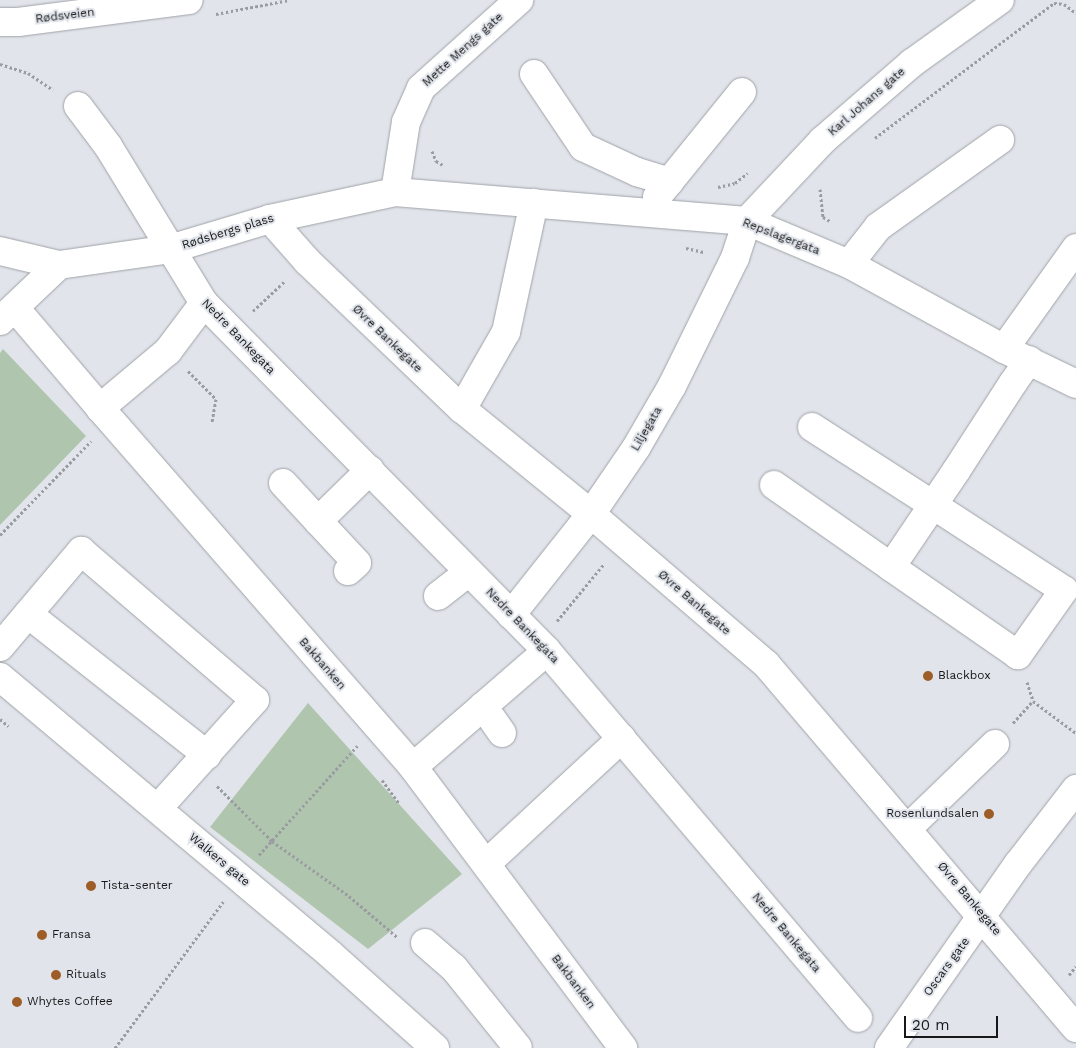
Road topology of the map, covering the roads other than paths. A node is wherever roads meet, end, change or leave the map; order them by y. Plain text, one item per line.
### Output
1 (189, 0) edge
2 (519, 0) edge
3 (1000, 0) edge
4 (0, 22) edge
5 (534, 74) dead end
6 (742, 92) dead end
7 (78, 106) road end
8 (1000, 140) dead end
9 (669, 182) junction
10 (396, 192) junction
11 (534, 203) junction
12 (648, 210) junction
13 (270, 218) junction
14 (747, 221) junction
15 (1076, 248) edge
16 (170, 249) junction
17 (0, 251) edge
18 (849, 264) junction
19 (59, 265) junction
20 (204, 303) junction
21 (8, 314) edge
22 (1004, 349) junction
23 (1029, 360) junction
24 (1076, 384) edge
25 (100, 408) junction
26 (462, 410) junction
27 (812, 427) dead end
28 (370, 470) junction
29 (283, 483) dead end
30 (774, 485) dead end
31 (933, 505) junction
32 (591, 514) junction
33 (318, 521) junction
34 (891, 567) junction
35 (348, 572) dead end
36 (470, 572) junction
37 (438, 596) dead end
38 (28, 614) junction
39 (511, 615) junction
40 (549, 639) junction
41 (0, 647) edge
42 (0, 677) edge
43 (483, 706) junction
44 (502, 733) dead end
45 (622, 738) junction
46 (995, 744) dead end
47 (201, 761) junction
48 (412, 767) junction
49 (1076, 789) edge
50 (167, 799) junction
51 (908, 828) junction
52 (486, 864) junction
53 (983, 917) junction
54 (424, 942) road end
55 (858, 1018) dead end
56 (1076, 1028) edge
57 (413, 1038) edge
58 (435, 1048) edge
59 (518, 1048) edge
60 (623, 1048) edge
61 (889, 1048) edge

1 - 4 street, Rødsveien
2 - 10 street, Mette Mengs gate
3 - 14 street, Karl Johans gate
5 - 9 street
6 - 9 street
7 - 16 street, Nedre Bankegata
8 - 18 street
9 - 12 street
10 - 11 street, Repslagergata
10 - 13 street, Rødsbergs plass
11 - 12 street, Repslagergata
11 - 26 street
12 - 14 street, Repslagergata
13 - 16 street, Rødsbergs plass
13 - 26 street, Øvre Bankegate
14 - 18 street, Repslagergata
14 - 32 street, Liljegata
15 - 22 street
16 - 19 street, Rødsbergs plass
16 - 20 street, Nedre Bankegata
17 - 19 street
18 - 22 street, Repslagergata
19 - 21 street
20 - 25 street
20 - 28 street, Nedre Bankegata
21 - 25 street, Bakbanken
22 - 23 street, Repslagergata
23 - 24 street, Repslagergata
23 - 31 street
25 - 48 street, Bakbanken
26 - 32 street, Øvre Bankegate
27 - 31 street
28 - 33 street
28 - 36 street, Nedre Bankegata
29 - 33 street
30 - 34 street
31 - 34 street
31 - 34 street
32 - 39 street, Liljegata
32 - 51 street, Øvre Bankegate
33 - 35 street
36 - 37 street
36 - 39 street, Nedre Bankegata
38 - 41 street
38 - 47 street
38 - 47 street
39 - 40 street, Nedre Bankegata
40 - 43 street
40 - 45 street, Nedre Bankegata
42 - 50 street, Walkers gate
43 - 44 street
43 - 48 street
45 - 52 street
45 - 55 street, Nedre Bankegata
46 - 51 street
47 - 50 street
48 - 52 street, Bakbanken
49 - 53 street, Oscars gate
50 - 57 street, Walkers gate
51 - 53 street, Øvre Bankegate
52 - 60 street, Bakbanken
53 - 56 street, Øvre Bankegate
53 - 61 street, Oscars gate
54 - 59 street
57 - 58 street, Walkers gate

